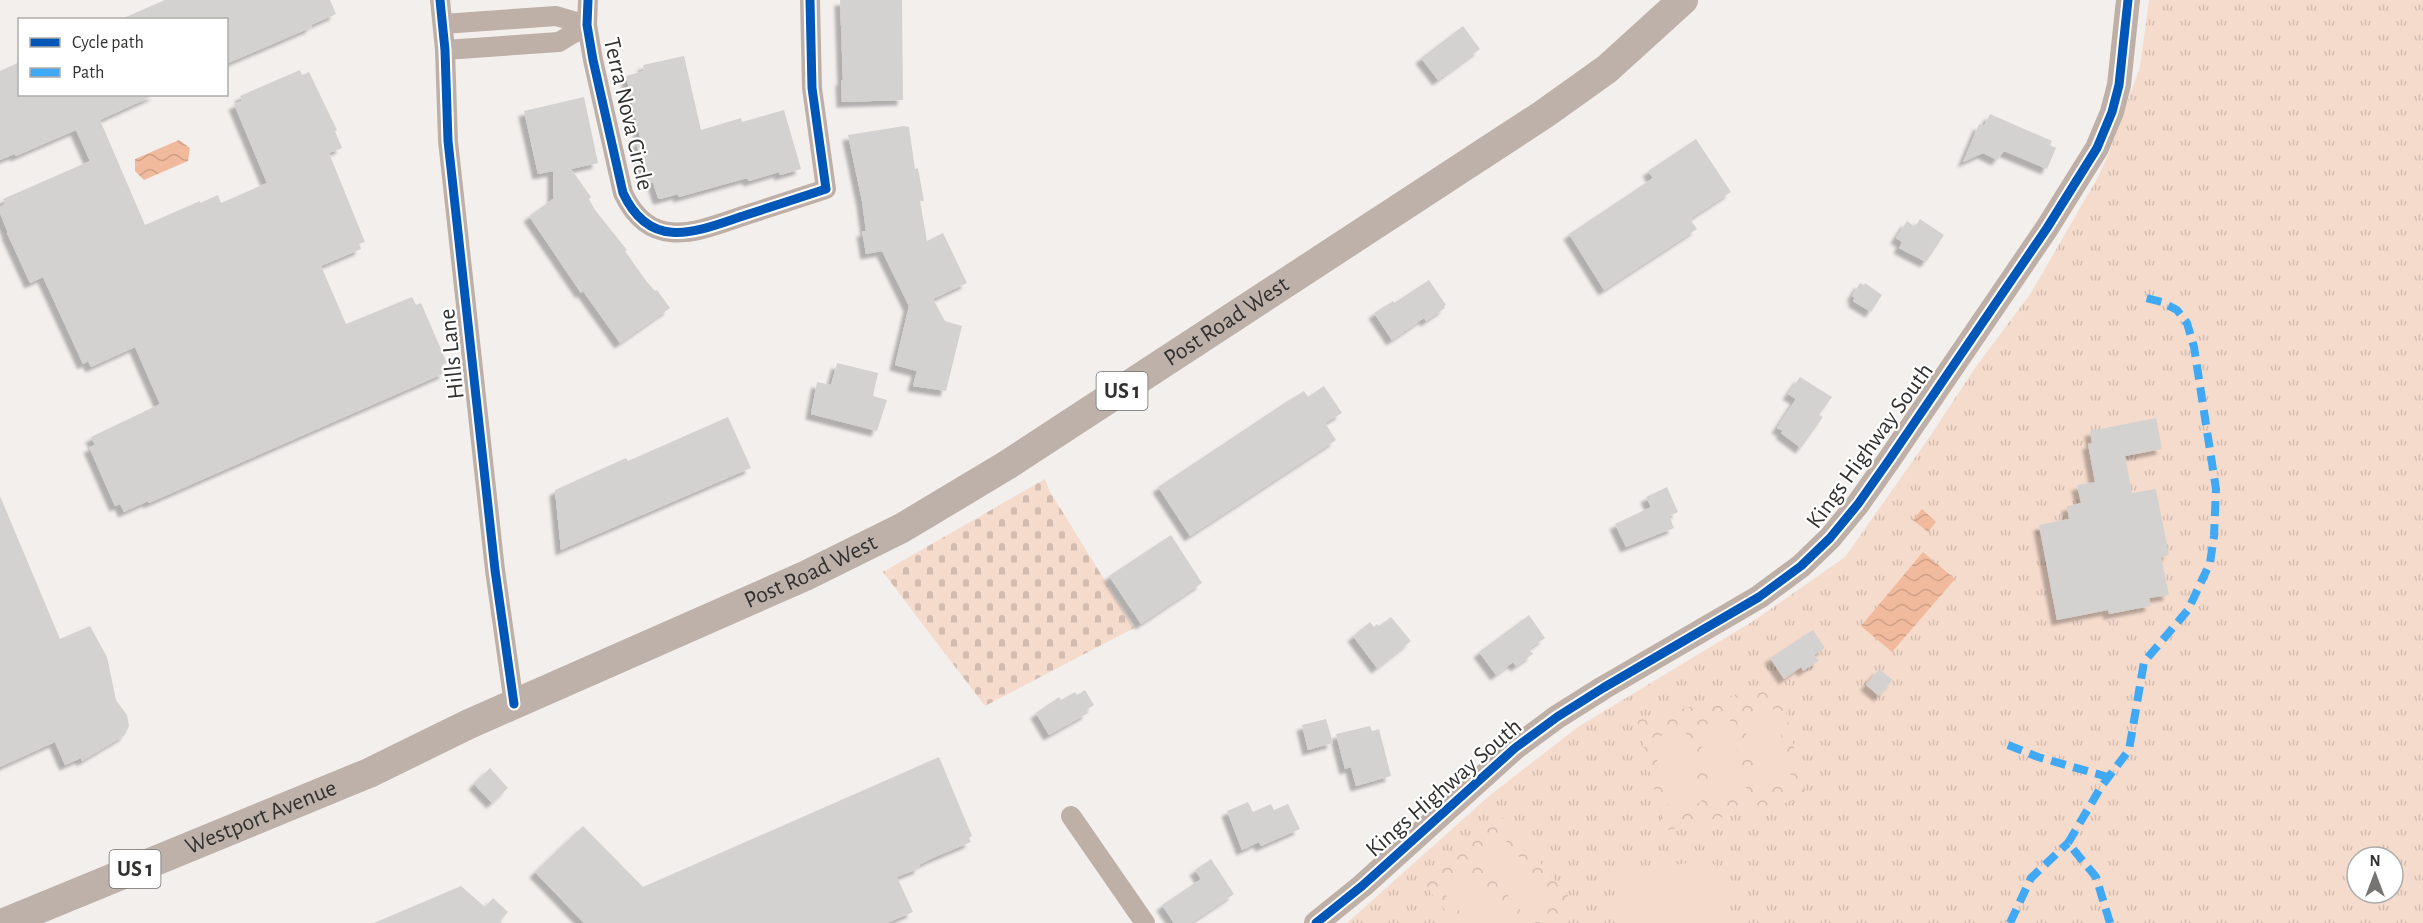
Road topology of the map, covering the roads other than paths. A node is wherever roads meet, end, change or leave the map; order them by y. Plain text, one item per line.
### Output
1 (440, 0) edge
2 (588, 0) edge
3 (810, 0) edge
4 (1683, 0) edge
5 (2128, 0) edge
6 (443, 24) junction
7 (587, 25) junction
8 (446, 50) junction
9 (514, 704) junction
10 (1071, 816) dead end
11 (4, 923) edge
12 (1144, 923) edge
13 (1316, 923) edge

1 - 6 street, Hills Lane
2 - 7 street, Terra Nova Circle
3 - 7 street, Terra Nova Circle
4 - 9 main road, Post Road West / US 1
5 - 13 street, Kings Highway South
6 - 7 street, Terra Nova Circle
6 - 8 street, Hills Lane
7 - 8 street, Terra Nova Circle
8 - 9 street, Hills Lane
9 - 11 main road, Westport Avenue / US 1
10 - 12 street

